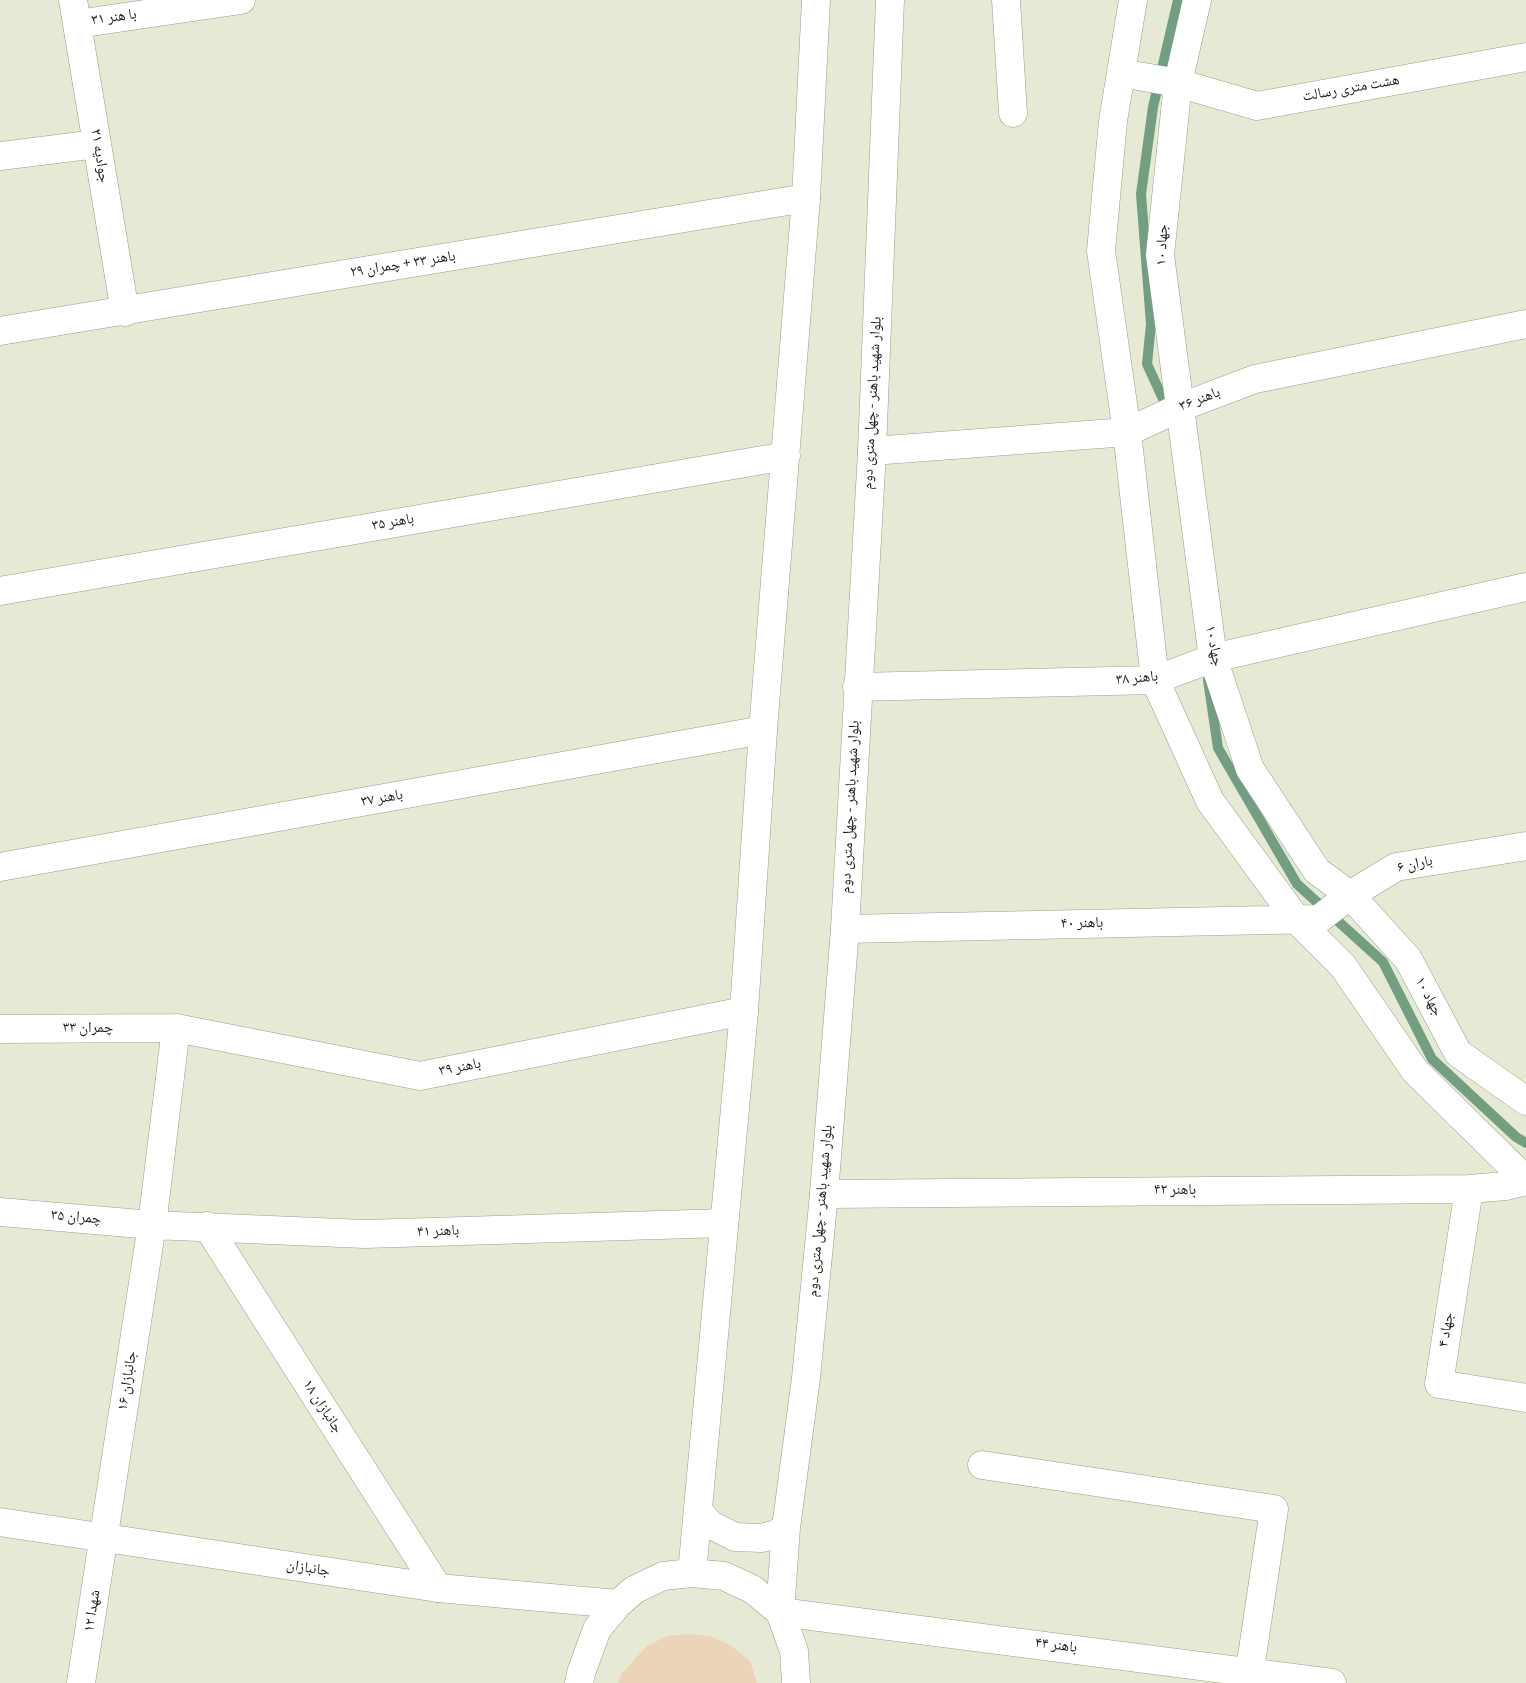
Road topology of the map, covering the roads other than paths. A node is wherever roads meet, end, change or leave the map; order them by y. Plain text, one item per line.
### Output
1 (241, 0) edge
2 (816, 0) edge
3 (890, 0) edge
4 (1006, 0) edge
5 (1133, 0) edge
6 (1198, 0) edge
7 (208, 2) edge
8 (75, 12) edge
9 (1526, 57) edge
10 (1121, 73) junction
11 (1178, 83) junction
12 (1012, 113) dead end
13 (97, 144) junction
14 (0, 156) edge
15 (806, 198) junction
16 (125, 312) junction
17 (1526, 324) edge
18 (0, 331) edge
19 (1180, 407) junction
20 (1127, 432) junction
21 (872, 450) junction
22 (786, 456) junction
23 (1526, 587) edge
24 (0, 591) edge
25 (1213, 658) junction
26 (1155, 680) junction
27 (857, 687) junction
28 (763, 730) junction
29 (1526, 846) edge
30 (0, 867) edge
31 (1325, 910) junction
32 (845, 929) junction
33 (744, 1011) junction
34 (176, 1028) junction
35 (0, 1029) edge
36 (1526, 1101) edge
37 (1526, 1180) edge
38 (1469, 1189) junction
39 (824, 1194) junction
40 (0, 1212) edge
41 (724, 1223) junction
42 (152, 1225) junction
43 (207, 1226) junction
44 (1526, 1398) edge
45 (982, 1465) dead end
46 (699, 1512) junction
47 (0, 1522) edge
48 (786, 1528) junction
49 (104, 1538) junction
50 (692, 1574) junction
51 (438, 1588) junction
52 (618, 1604) junction
53 (780, 1612) junction
54 (1249, 1677) edge
55 (81, 1683) edge
56 (579, 1683) edge
57 (796, 1683) edge
58 (1332, 1683) edge

1 - 7 street, با هنر ۳۱
2 - 15 street
3 - 21 street, بلوار شهید باهنر - چهل متری دوم
4 - 12 street
5 - 10 street
6 - 11 street, جهاد ۱۰
7 - 8 street, با هنر ۳۱
8 - 13 street, جوادیه ۲۱
9 - 11 street, هشت متری رسالت
10 - 11 street, هشت متری رسالت
10 - 20 street
11 - 19 street, جهاد ۱۰
13 - 14 street
13 - 16 street, جوادیه ۲۱
15 - 16 street, باهنر ۳۳ + چمران ۲۹
15 - 22 street
16 - 18 street, باهنر ۳۳ + چمران ۲۹
17 - 19 street, باهنر ۳۶
19 - 20 street, باهنر ۳۶
19 - 25 street, جهاد ۱۰
20 - 21 street, باهنر ۳۶
20 - 26 street
21 - 27 street, بلوار شهید باهنر - چهل متری دوم
22 - 24 street, باهنر ۳۵
22 - 28 street
23 - 25 street, باهنر ۳۸
25 - 26 street, باهنر ۳۸
25 - 31 street, جهاد ۱۰
26 - 27 street, باهنر ۳۸
26 - 31 street
27 - 32 street, بلوار شهید باهنر - چهل متری دوم
28 - 30 street, باهنر ۳۷
28 - 33 street
29 - 31 street, باران ۶
31 - 32 street, باهنر ۴۰
31 - 36 street, جهاد ۱۰
31 - 37 street
32 - 39 street, بلوار شهید باهنر - چهل متری دوم
33 - 34 street, باهنر ۳۹
33 - 41 street
34 - 35 street, چمران ۳۳
34 - 42 street, جانبازان ۱۶
37 - 38 street, باهنر ۴۲
38 - 39 street, باهنر ۴۲
38 - 44 street, جهاد ۴
39 - 48 street, بلوار شهید باهنر - چهل متری دوم
40 - 42 street, چمران ۳۵
41 - 43 street, باهنر ۴۱
41 - 46 street
42 - 43 street, باهنر ۴۱
42 - 49 street, جانبازان ۱۶
43 - 51 street, جانبازان ۱۸
45 - 54 street
46 - 48 street
46 - 50 street
47 - 49 street, جانبازان
48 - 53 street, بلوار شهید باهنر - چهل متری دوم
49 - 51 street, جانبازان
49 - 55 street, شهدا ۱۲
50 - 52 street
50 - 53 street
51 - 52 street, جانبازان
52 - 56 street
53 - 54 street, باهنر ۴۴
53 - 57 street
54 - 58 street, باهنر ۴۴

